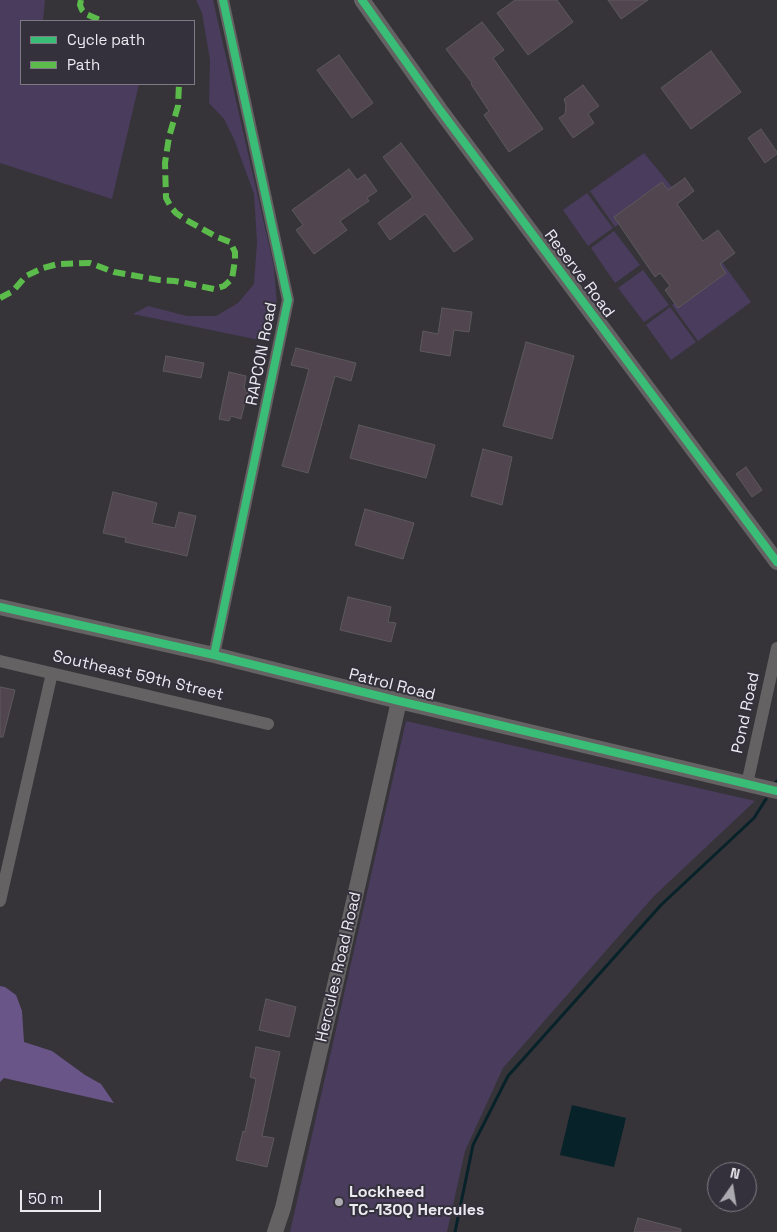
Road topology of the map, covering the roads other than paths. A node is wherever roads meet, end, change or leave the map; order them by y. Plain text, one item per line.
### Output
1 (222, 0) edge
2 (362, 0) edge
3 (777, 562) edge
4 (0, 607) edge
5 (777, 648) edge
6 (214, 655) junction
7 (0, 661) edge
8 (52, 673) junction
9 (399, 701) junction
10 (268, 724) dead end
11 (747, 784) junction
12 (777, 791) edge
13 (0, 901) edge
14 (275, 1232) edge

1 - 6 street, RAPCON Road
2 - 3 street, Reserve Road
4 - 6 street, Patrol Road
5 - 11 street, Pond Road
6 - 9 street, Patrol Road
7 - 8 street, Southeast 59th Street
8 - 10 street, Southeast 59th Street
8 - 13 street
9 - 11 street, Patrol Road
9 - 14 street, Hercules Road Road
11 - 12 street, Patrol Road

